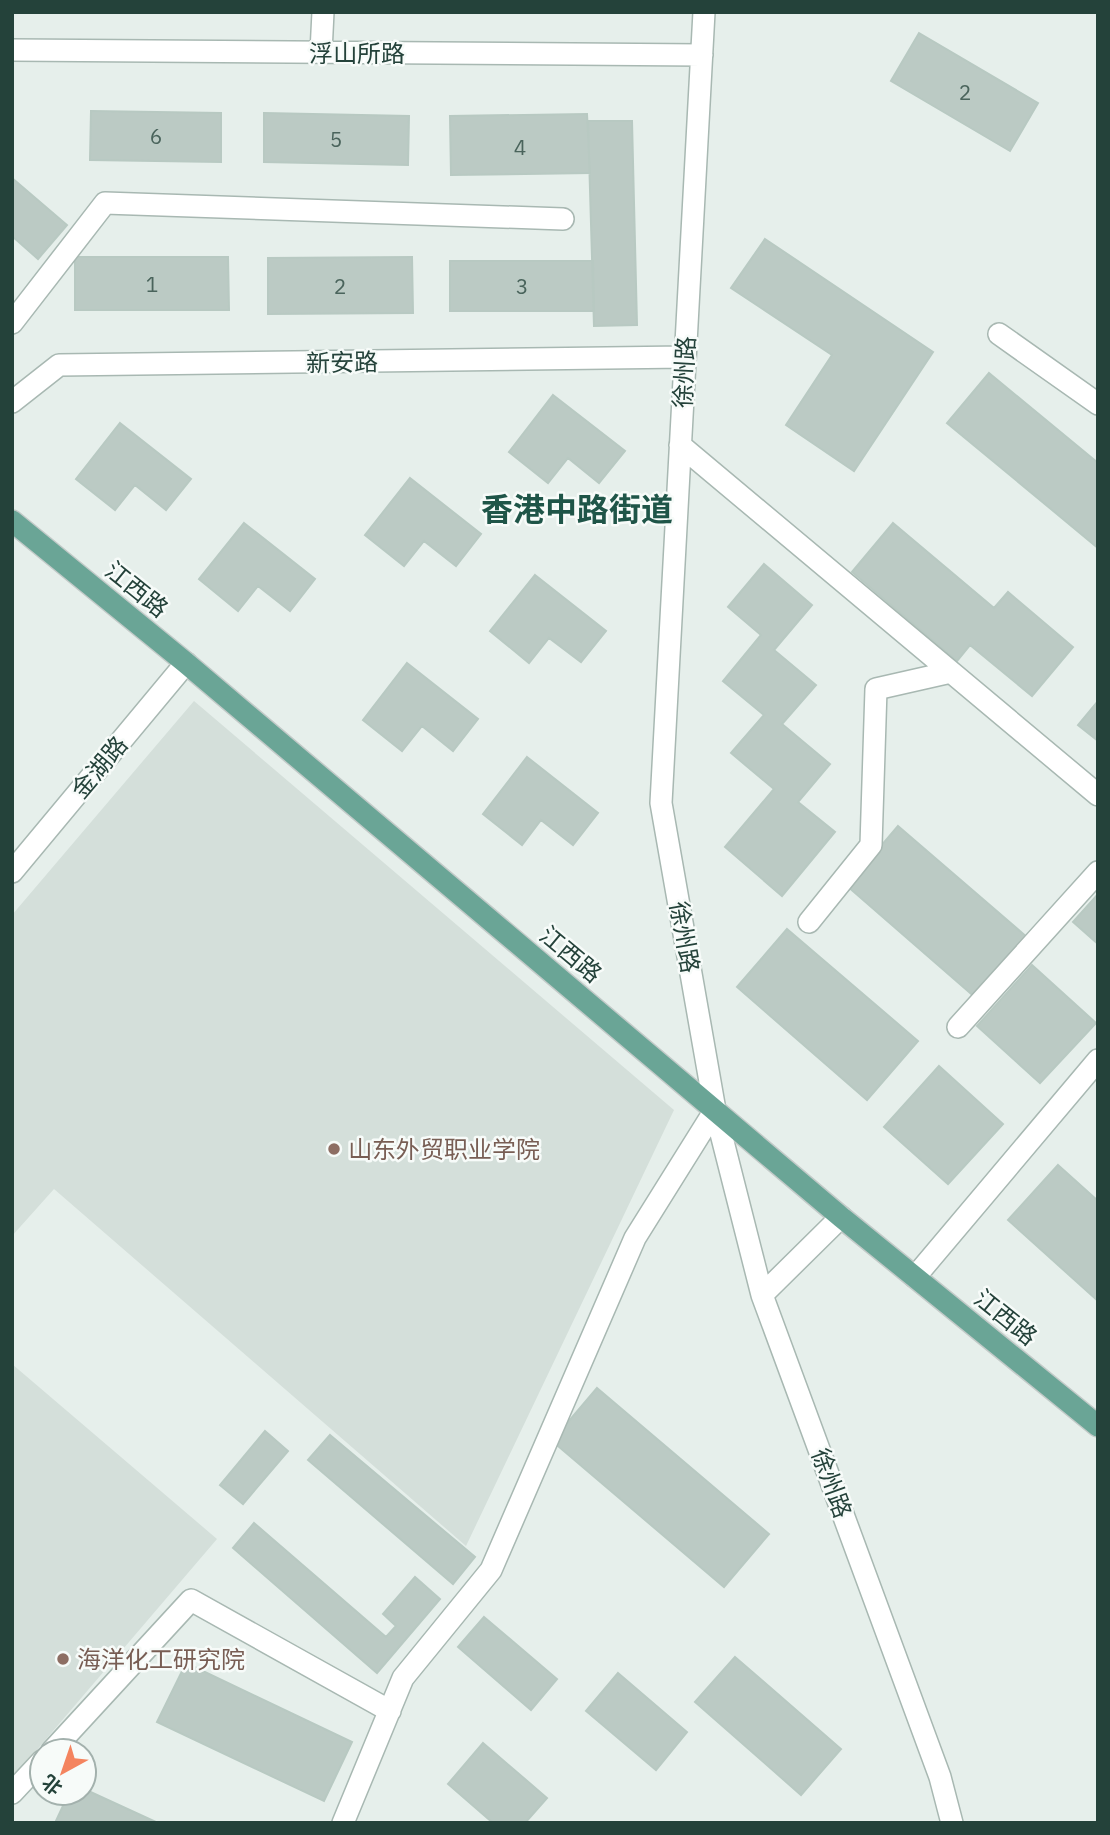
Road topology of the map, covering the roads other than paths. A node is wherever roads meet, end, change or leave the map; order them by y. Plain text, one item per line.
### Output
1 (323, 12) edge
2 (704, 12) edge
3 (12, 50) edge
4 (321, 52) junction
5 (702, 55) junction
6 (563, 219) dead end
7 (12, 323) edge
8 (999, 334) dead end
9 (685, 357) junction
10 (12, 402) edge
11 (1098, 404) edge
12 (680, 444) junction
13 (12, 521) edge
14 (186, 663) junction
15 (951, 671) junction
16 (1098, 795) edge
17 (12, 872) edge
18 (1098, 872) edge
19 (809, 922) dead end
20 (958, 1027) dead end
21 (1098, 1060) edge
22 (715, 1110) junction
23 (842, 1217) junction
24 (915, 1277) junction
25 (762, 1295) junction
26 (1098, 1426) edge
27 (390, 1710) junction
28 (64, 1737) edge
29 (28, 1776) edge
30 (12, 1793) edge
31 (343, 1823) edge
32 (951, 1823) edge

1 - 4 street
2 - 5 street, 徐州路
3 - 4 street, 浮山所路
4 - 5 street, 浮山所路
5 - 9 street, 徐州路
6 - 7 street
8 - 11 street
9 - 10 street, 新安路
9 - 12 street, 徐州路
12 - 15 street
12 - 22 street, 徐州路
13 - 14 main road, 江西路
14 - 17 street, 金湖路
14 - 22 main road, 江西路
15 - 16 street
15 - 19 street
18 - 20 street
21 - 24 street
22 - 23 main road, 江西路
22 - 25 street, 徐州路
22 - 27 street
23 - 24 main road, 江西路
23 - 25 street
24 - 26 main road, 江西路
25 - 32 street, 徐州路
27 - 28 street
27 - 31 street
29 - 30 street

